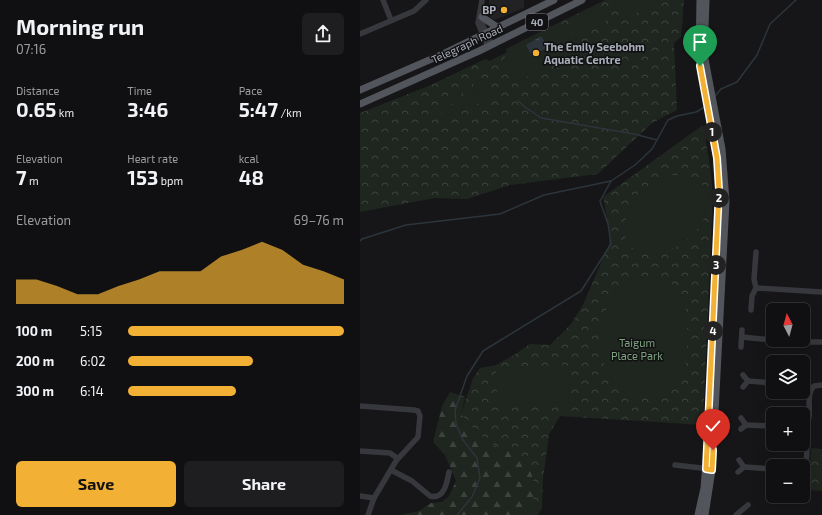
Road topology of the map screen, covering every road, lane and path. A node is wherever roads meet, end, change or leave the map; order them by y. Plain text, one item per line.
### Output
1 (383, 0) edge
2 (426, 0) edge
3 (482, 0) edge
4 (554, 0) edge
5 (582, 0) edge
6 (700, 0) edge
7 (706, 0) edge
8 (481, 7) junction
9 (482, 17) junction
10 (391, 20) junction
11 (498, 28) junction
12 (360, 34) edge
13 (484, 34) junction
14 (490, 46) junction
15 (704, 72) junction
16 (360, 90) edge
17 (360, 104) edge
18 (756, 252) dead end
19 (756, 288) junction
20 (822, 292) edge
21 (751, 310) dead end
22 (742, 330) dead end
23 (742, 337) junction
24 (822, 342) edge
25 (741, 347) dead end
26 (743, 375) dead end
27 (748, 381) junction
28 (766, 382) edge
29 (822, 386) edge
30 (743, 387) dead end
31 (360, 406) edge
32 (808, 407) edge
33 (742, 418) dead end
34 (746, 424) junction
35 (766, 425) edge
36 (741, 429) dead end
37 (360, 451) edge
38 (397, 458) junction
39 (739, 460) dead end
40 (675, 465) dead end
41 (744, 467) junction
42 (709, 469) junction
43 (766, 469) edge
44 (391, 470) junction
45 (449, 472) dead end
46 (738, 472) dead end
47 (360, 496) edge
48 (374, 498) junction
49 (748, 505) dead end
50 (741, 514) edge
51 (368, 515) edge
52 (698, 515) edge
53 (705, 515) edge

1 - 10 street
2 - 10 street
3 - 8 street
4 - 11 main road, Telegraph Road / 40
5 - 14 main road, Telegraph Road / 40
6 - 15 main road
7 - 15 main road
8 - 9 street
8 - 13 street
9 - 11 main road
9 - 13 street
10 - 12 street
11 - 13 main road, Telegraph Road / 40
13 - 14 street
13 - 16 main road, Telegraph Road / 40
14 - 17 main road, Telegraph Road / 40
15 - 42 main road
18 - 19 street
19 - 20 street
19 - 21 street
22 - 23 street
23 - 24 street
23 - 25 street
26 - 27 street
27 - 28 street
27 - 30 street
29 - 32 street
31 - 38 street
33 - 34 street
34 - 35 street
34 - 36 street
37 - 38 street
38 - 44 street
39 - 41 street
40 - 42 street
41 - 43 street
41 - 46 street
42 - 52 main road
42 - 53 main road
44 - 45 street
44 - 48 street
47 - 48 street
48 - 51 street
49 - 50 street

